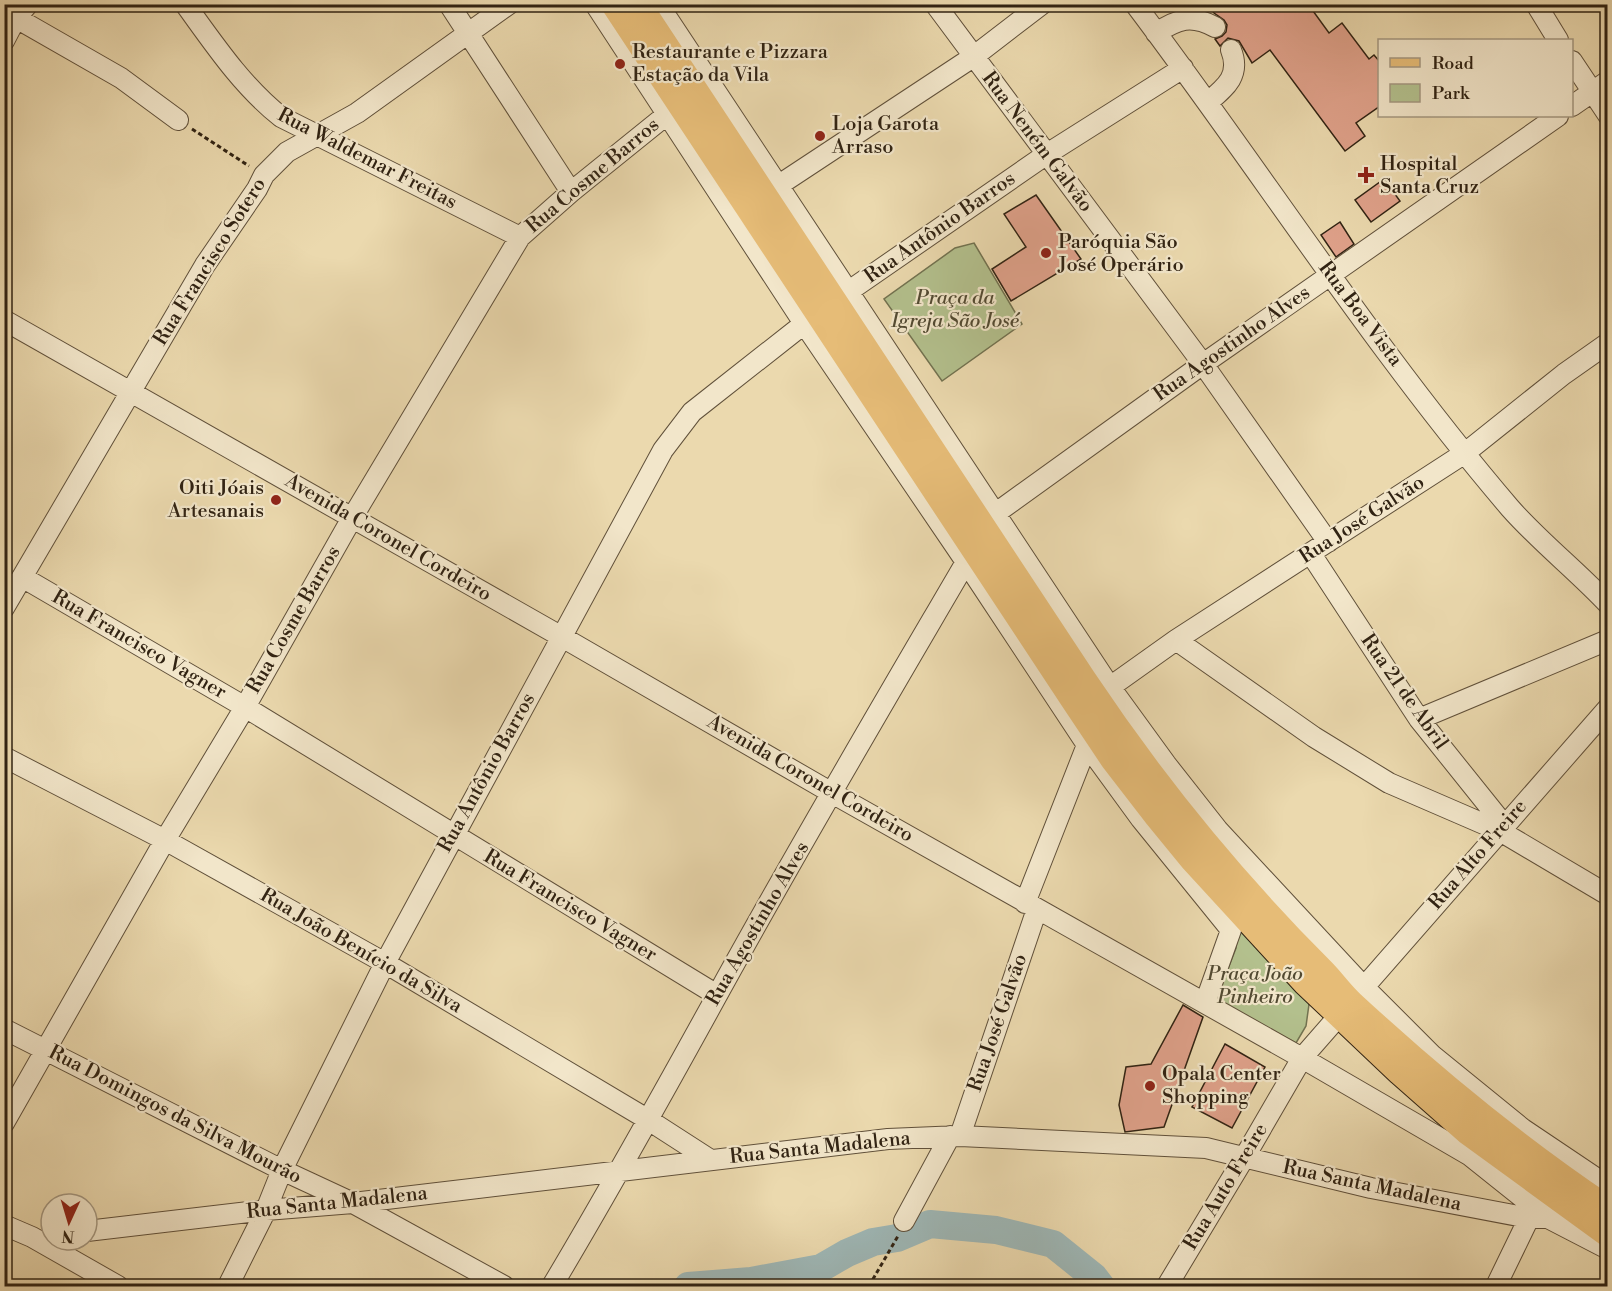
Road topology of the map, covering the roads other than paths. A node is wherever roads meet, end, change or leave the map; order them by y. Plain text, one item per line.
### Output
1 (184, 4) edge
2 (449, 4) edge
3 (509, 4) edge
4 (595, 4) edge
5 (614, 4) edge
6 (638, 4) edge
7 (658, 4) edge
8 (935, 4) edge
9 (1042, 4) edge
10 (1135, 4) edge
11 (1536, 4) edge
12 (16, 11) edge
13 (1215, 27) dead end
14 (1156, 33) junction
15 (468, 34) junction
16 (1557, 39) edge
17 (4, 41) edge
18 (1231, 50) dead end
19 (973, 57) junction
20 (1573, 63) edge
21 (1183, 68) junction
22 (1608, 81) edge
23 (1591, 92) junction
24 (1208, 102) junction
25 (1573, 105) edge
26 (673, 110) junction
27 (1608, 115) edge
28 (1557, 117) edge
29 (178, 120) road end
30 (315, 135) junction
31 (1047, 154) junction
32 (747, 186) junction
33 (571, 192) junction
34 (520, 237) junction
35 (1330, 275) junction
36 (849, 291) junction
37 (4, 320) edge
38 (811, 320) junction
39 (1608, 343) edge
40 (1203, 364) junction
41 (130, 391) junction
42 (1465, 453) junction
43 (949, 494) junction
44 (996, 513) junction
45 (352, 518) junction
46 (1328, 542) junction
47 (1311, 554) junction
48 (966, 562) junction
49 (22, 577) junction
50 (1608, 604) edge
51 (4, 608) edge
52 (562, 637) junction
53 (1176, 640) junction
54 (1608, 640) edge
55 (1110, 687) junction
56 (244, 706) junction
57 (1608, 708) edge
58 (1419, 719) junction
59 (1087, 745) junction
60 (4, 757) edge
61 (832, 793) junction
62 (1502, 828) junction
63 (453, 835) junction
64 (165, 840) junction
65 (1200, 852) junction
66 (1608, 895) edge
67 (1031, 906) junction
68 (385, 963) junction
69 (717, 995) junction
70 (1351, 1002) junction
71 (1205, 1003) junction
72 (4, 1029) edge
73 (46, 1051) junction
74 (1302, 1058) junction
75 (648, 1119) junction
76 (4, 1123) edge
77 (955, 1136) junction
78 (1245, 1158) junction
79 (709, 1159) junction
80 (282, 1170) junction
81 (621, 1170) junction
82 (1608, 1186) edge
83 (353, 1203) junction
84 (1608, 1209) edge
85 (266, 1210) junction
86 (1539, 1218) junction
87 (904, 1221) road end
88 (4, 1225) edge
89 (99, 1230) edge
90 (1608, 1234) edge
91 (39, 1235) edge
92 (39, 1236) edge
93 (4, 1241) edge
94 (1608, 1249) edge
95 (65, 1252) edge
96 (118, 1287) edge
97 (228, 1287) edge
98 (504, 1287) edge
99 (552, 1287) edge
100 (1167, 1287) edge
101 (1496, 1287) edge

1 - 30 street, Rua Waldemar Freitas
2 - 15 street
3 - 15 street, Rua Francisco Sotero
4 - 26 street
5 - 26 main road
6 - 32 main road
7 - 32 street
8 - 19 street, Rua Neném Galvão
9 - 19 street
10 - 14 street, Rua Boa Vista
11 - 16 street
12 - 17 street
12 - 29 street
13 - 14 street
14 - 21 street, Rua Boa Vista
15 - 30 street, Rua Francisco Sotero
15 - 33 street
18 - 24 street
19 - 31 street, Rua Neném Galvão
19 - 32 street
20 - 23 street
21 - 24 street, Rua Boa Vista
21 - 31 street, Rua Antônio Barros
22 - 23 street
23 - 25 street
23 - 27 street
24 - 35 street, Rua Boa Vista
26 - 32 main road
26 - 33 street, Rua Cosme Barros
28 - 35 street, Rua Agostinho Alves
30 - 34 street, Rua Waldemar Freitas
30 - 41 street, Rua Francisco Sotero
31 - 36 street, Rua Antônio Barros
31 - 40 street, Rua Neném Galvão
32 - 36 street
32 - 38 main road
32 - 43 main road
33 - 34 street, Rua Cosme Barros
34 - 45 street, Rua Cosme Barros
35 - 40 street, Rua Agostinho Alves
35 - 42 street, Rua Boa Vista
36 - 44 street
37 - 41 street, Avenida Coronel Cordeiro
38 - 43 main road
38 - 48 street
38 - 52 street, Rua Antônio Barros
39 - 42 street, Rua José Galvão
40 - 44 street, Rua Agostinho Alves
40 - 46 street, Rua Neném Galvão
41 - 45 street, Avenida Coronel Cordeiro
41 - 49 street, Rua Francisco Sotero
42 - 46 street, Rua José Galvão
42 - 50 street, Rua Boa Vista
43 - 65 main road
44 - 55 street
45 - 52 street, Avenida Coronel Cordeiro
45 - 56 street, Rua Cosme Barros
46 - 47 street, Rua José Galvão
47 - 53 street, Rua José Galvão
47 - 58 street, Rua 21 de Abril
48 - 59 street
48 - 61 street, Rua Agostinho Alves
49 - 51 street, Rua Francisco Sotero
49 - 56 street, Rua Francisco Vagner
52 - 61 street, Avenida Coronel Cordeiro
52 - 63 street, Rua Antônio Barros
53 - 55 street, Rua José Galvão
53 - 62 street
54 - 58 street
55 - 65 street
56 - 63 street, Rua Francisco Vagner
56 - 64 street, Rua Cosme Barros
57 - 62 street, Rua Alto Freire
58 - 62 street, Rua 21 de Abril
59 - 65 street
59 - 67 street, Rua José Galvão
60 - 64 street, Rua João Benício da Silva
61 - 67 street, Avenida Coronel Cordeiro
61 - 69 street, Rua Agostinho Alves
62 - 66 street
62 - 70 street, Rua Alto Freire
63 - 68 street, Rua Antônio Barros
63 - 69 street, Rua Francisco Vagner
64 - 68 street, Rua João Benício da Silva
64 - 73 street, Rua Cosme Barros
65 - 70 main road
65 - 71 street
67 - 71 street, Avenida Coronel Cordeiro
67 - 77 street, Rua José Galvão
68 - 75 street, Rua João Benício da Silva
68 - 80 street, Rua Antônio Barros
69 - 75 street, Rua Agostinho Alves
70 - 74 street, Rua Auto Freire
70 - 82 street
70 - 84 main road
70 - 90 main road
71 - 74 street, Avenida Coronel Cordeiro
72 - 73 street, Rua Domingos da Silva Mourão
73 - 76 street, Rua Cosme Barros
73 - 80 street, Rua Domingos da Silva Mourão
74 - 78 street, Rua Auto Freire
74 - 86 street, Avenida Coronel Cordeiro
75 - 79 street, Rua João Benício da Silva
75 - 81 street, Rua Agostinho Alves
77 - 78 street, Rua Santa Madalena
77 - 79 street, Rua Santa Madalena
77 - 87 street, Rua José Galvão
78 - 86 street, Rua Santa Madalena
78 - 100 street, Rua Auto Freire
79 - 81 street, Rua Santa Madalena
80 - 83 street, Rua Domingos da Silva Mourão
80 - 85 street, Rua Antônio Barros
81 - 83 street, Rua Santa Madalena
81 - 99 street, Rua Agostinho Alves
83 - 85 street, Rua Santa Madalena
83 - 98 street, Rua Domingos da Silva Mourão
85 - 89 street, Rua Santa Madalena
85 - 97 street, Rua Antônio Barros
86 - 94 street, Avenida Coronel Cordeiro
86 - 101 street
88 - 91 street
92 - 93 street
95 - 96 street

